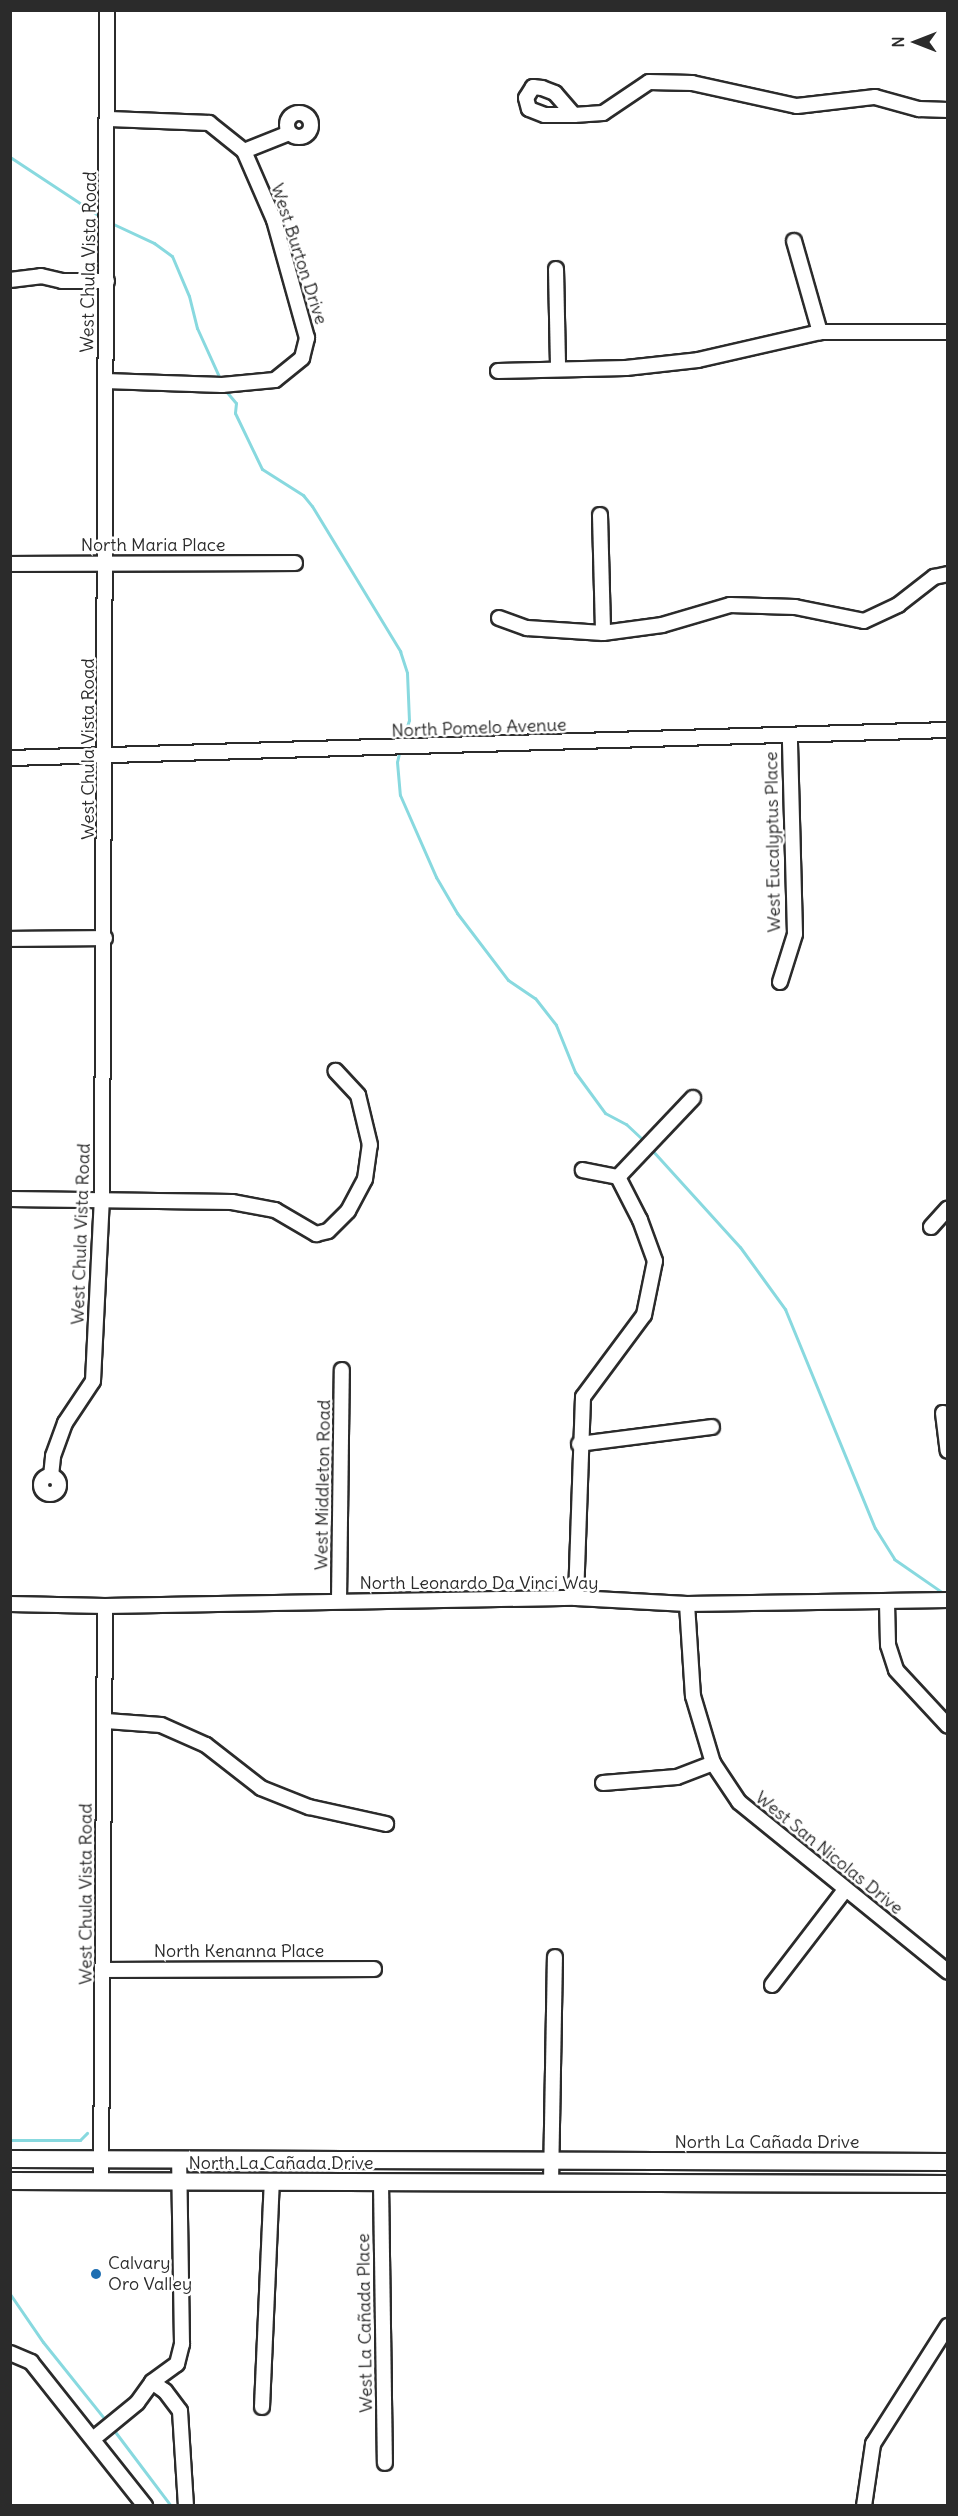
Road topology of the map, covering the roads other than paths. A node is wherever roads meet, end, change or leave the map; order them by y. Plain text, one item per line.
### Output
1 (108, 10) edge
2 (948, 110) edge
3 (574, 115) dead end
4 (110, 119) junction
5 (289, 133) dead end
6 (244, 151) junction
7 (794, 241) dead end
8 (556, 269) dead end
9 (17, 280) edge
10 (107, 281) junction
11 (948, 332) edge
12 (820, 333) junction
13 (558, 367) junction
14 (498, 371) dead end
15 (105, 381) junction
16 (600, 515) dead end
17 (105, 563) junction
18 (295, 563) dead end
19 (10, 564) edge
20 (948, 574) edge
21 (499, 618) dead end
22 (603, 633) junction
23 (948, 730) edge
24 (790, 737) junction
25 (106, 757) junction
26 (10, 758) edge
27 (105, 938) junction
28 (10, 939) edge
29 (780, 982) dead end
30 (336, 1071) dead end
31 (693, 1098) dead end
32 (583, 1170) dead end
33 (618, 1177) junction
34 (10, 1199) edge
35 (102, 1200) junction
36 (948, 1208) edge
37 (931, 1227) dead end
38 (342, 1370) dead end
39 (943, 1413) dead end
40 (712, 1427) dead end
41 (579, 1444) junction
42 (948, 1451) edge
43 (51, 1476) dead end
44 (576, 1598) junction
45 (948, 1600) edge
46 (339, 1601) junction
47 (887, 1603) junction
48 (10, 1604) edge
49 (687, 1604) junction
50 (105, 1606) junction
51 (106, 1721) junction
52 (948, 1726) edge
53 (713, 1762) junction
54 (603, 1783) dead end
55 (386, 1824) dead end
56 (844, 1891) junction
57 (555, 1957) dead end
58 (374, 1969) dead end
59 (104, 1970) junction
60 (948, 1972) edge
61 (772, 1985) dead end
62 (10, 2159) edge
63 (101, 2159) junction
64 (179, 2159) junction
65 (550, 2161) junction
66 (948, 2162) edge
67 (10, 2181) edge
68 (101, 2181) junction
69 (180, 2182) junction
70 (272, 2182) junction
71 (381, 2183) junction
72 (550, 2183) junction
73 (948, 2184) edge
74 (948, 2326) edge
75 (10, 2353) edge
76 (152, 2382) junction
77 (262, 2407) dead end
78 (103, 2431) junction
79 (385, 2463) dead end
80 (145, 2505) edge
81 (186, 2505) edge
82 (864, 2505) edge

1 - 4 street, West Chula Vista Road
2 - 3 street
4 - 6 street
4 - 10 street, West Chula Vista Road
5 - 6 street
6 - 15 street, West Burton Drive
7 - 12 street
8 - 13 street
9 - 10 street
10 - 15 street, West Chula Vista Road
11 - 12 street
12 - 13 street
13 - 14 street
15 - 17 street, West Chula Vista Road
16 - 22 street
17 - 18 street, North Maria Place
17 - 19 street, North Maria Place
17 - 25 street, West Chula Vista Road
20 - 22 street
21 - 22 street
23 - 24 street, North Pomelo Avenue
24 - 25 street, North Pomelo Avenue
24 - 29 street, West Eucalyptus Place
25 - 26 street, North Pomelo Avenue
25 - 27 street, West Chula Vista Road
27 - 28 street
27 - 35 street, West Chula Vista Road
30 - 35 street
31 - 33 street
32 - 33 street
33 - 41 street
34 - 35 street
35 - 43 street, West Chula Vista Road
36 - 37 street
38 - 46 street, West Middleton Road
39 - 42 street
40 - 41 street
41 - 44 street
44 - 46 street, North Leonardo Da Vinci Way
44 - 49 street, North Leonardo Da Vinci Way
45 - 47 street, North Leonardo Da Vinci Way
46 - 50 street, North Leonardo Da Vinci Way
47 - 49 street, North Leonardo Da Vinci Way
47 - 52 street
48 - 50 street, North Leonardo Da Vinci Way
49 - 53 street, West San Nicolas Drive
50 - 51 street, West Chula Vista Road
51 - 55 street
51 - 59 street, West Chula Vista Road
53 - 54 street
53 - 56 street, West San Nicolas Drive
56 - 60 street, West San Nicolas Drive
56 - 61 street
57 - 65 street
58 - 59 street, North Kenanna Place
59 - 63 street, West Chula Vista Road
62 - 63 main road, North La Cañada Drive
63 - 64 main road, North La Cañada Drive
63 - 68 street, West Chula Vista Road
64 - 65 main road, North La Cañada Drive
64 - 69 street
65 - 66 main road, North La Cañada Drive
65 - 72 street
67 - 68 main road, North La Cañada Drive
68 - 69 main road, North La Cañada Drive
69 - 70 main road, North La Cañada Drive
69 - 76 street
70 - 71 main road, North La Cañada Drive
70 - 77 street
71 - 72 main road, North La Cañada Drive
71 - 79 street, West La Cañada Place
72 - 73 main road, North La Cañada Drive
74 - 82 street
75 - 78 street
76 - 78 street
76 - 81 street
78 - 80 street

